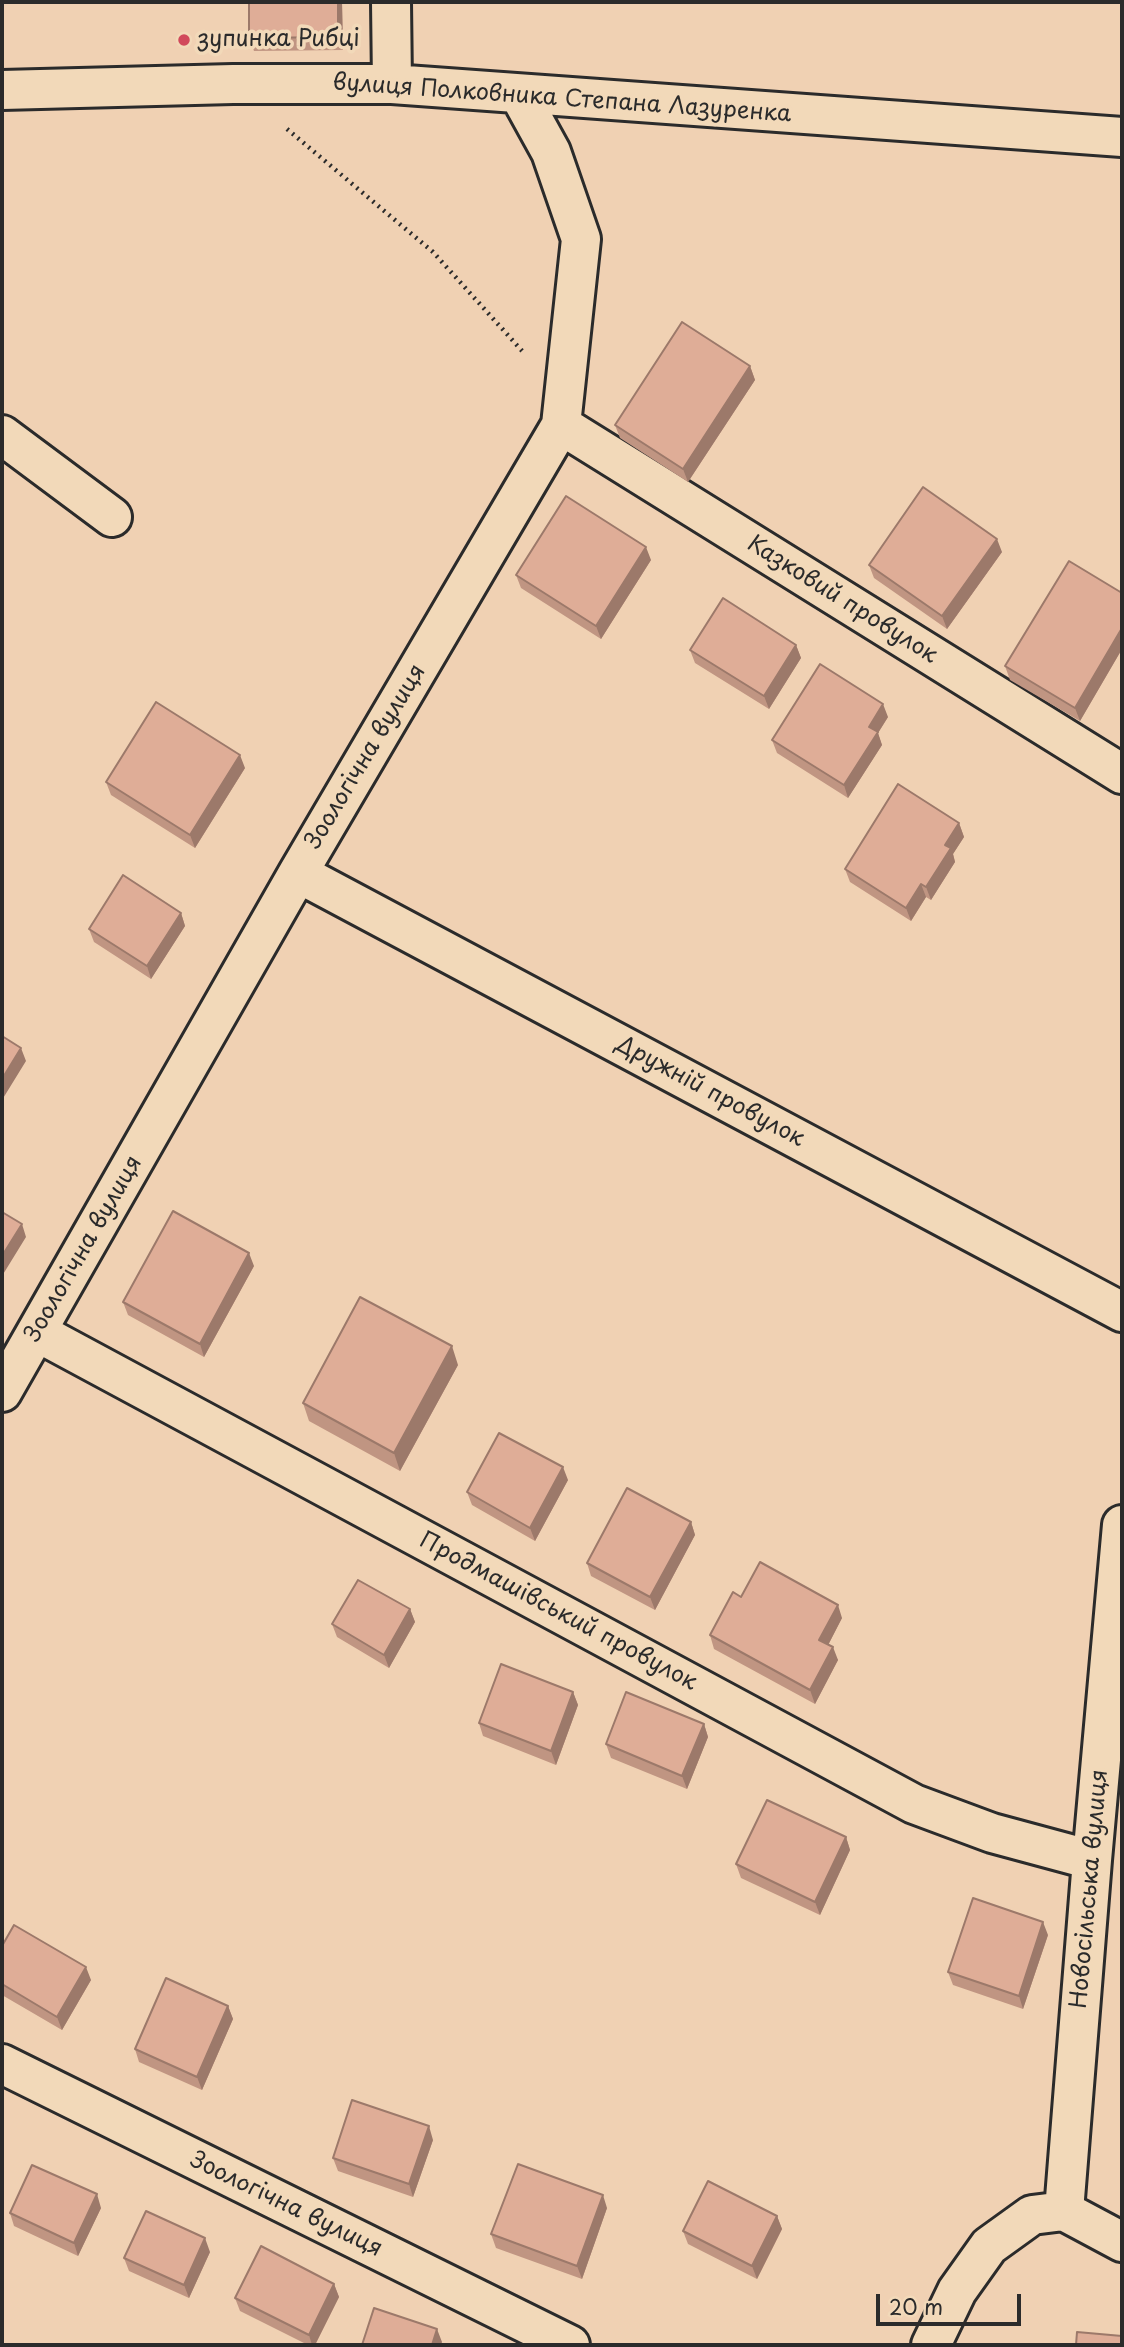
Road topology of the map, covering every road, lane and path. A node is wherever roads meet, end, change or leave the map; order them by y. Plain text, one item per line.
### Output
1 (391, 2) edge
2 (392, 84) junction
3 (2, 90) edge
4 (519, 94) junction
5 (286, 128) dead end
6 (1122, 137) edge
7 (530, 360) dead end
8 (561, 425) junction
9 (2, 435) edge
10 (112, 517) dead end
11 (1122, 774) edge
12 (298, 873) junction
13 (1122, 1312) edge
14 (37, 1332) junction
15 (2, 1392) edge
16 (1122, 1525) edge
17 (1092, 1860) junction
18 (2, 2064) edge
19 (1064, 2211) junction
20 (1122, 2242) edge
21 (570, 2345) edge
22 (931, 2345) edge

1 - 2 street
2 - 3 street, вулиця Полковника Степана Лазуренка
2 - 4 street, вулиця Полковника Степана Лазуренка
4 - 6 street, вулиця Полковника Степана Лазуренка
4 - 8 street, Зоологічна вулиця
5 - 7 path
8 - 11 street, Казковий провулок
8 - 12 street, Зоологічна вулиця
9 - 10 street
12 - 13 street, Дружній провулок
12 - 14 street, Зоологічна вулиця
14 - 15 street, Зоологічна вулиця
14 - 17 street, Продмашівський провулок
16 - 17 street, Новосільська вулиця
17 - 19 street, Новосільська вулиця
18 - 21 street, Зоологічна вулиця
19 - 20 street
19 - 22 street

